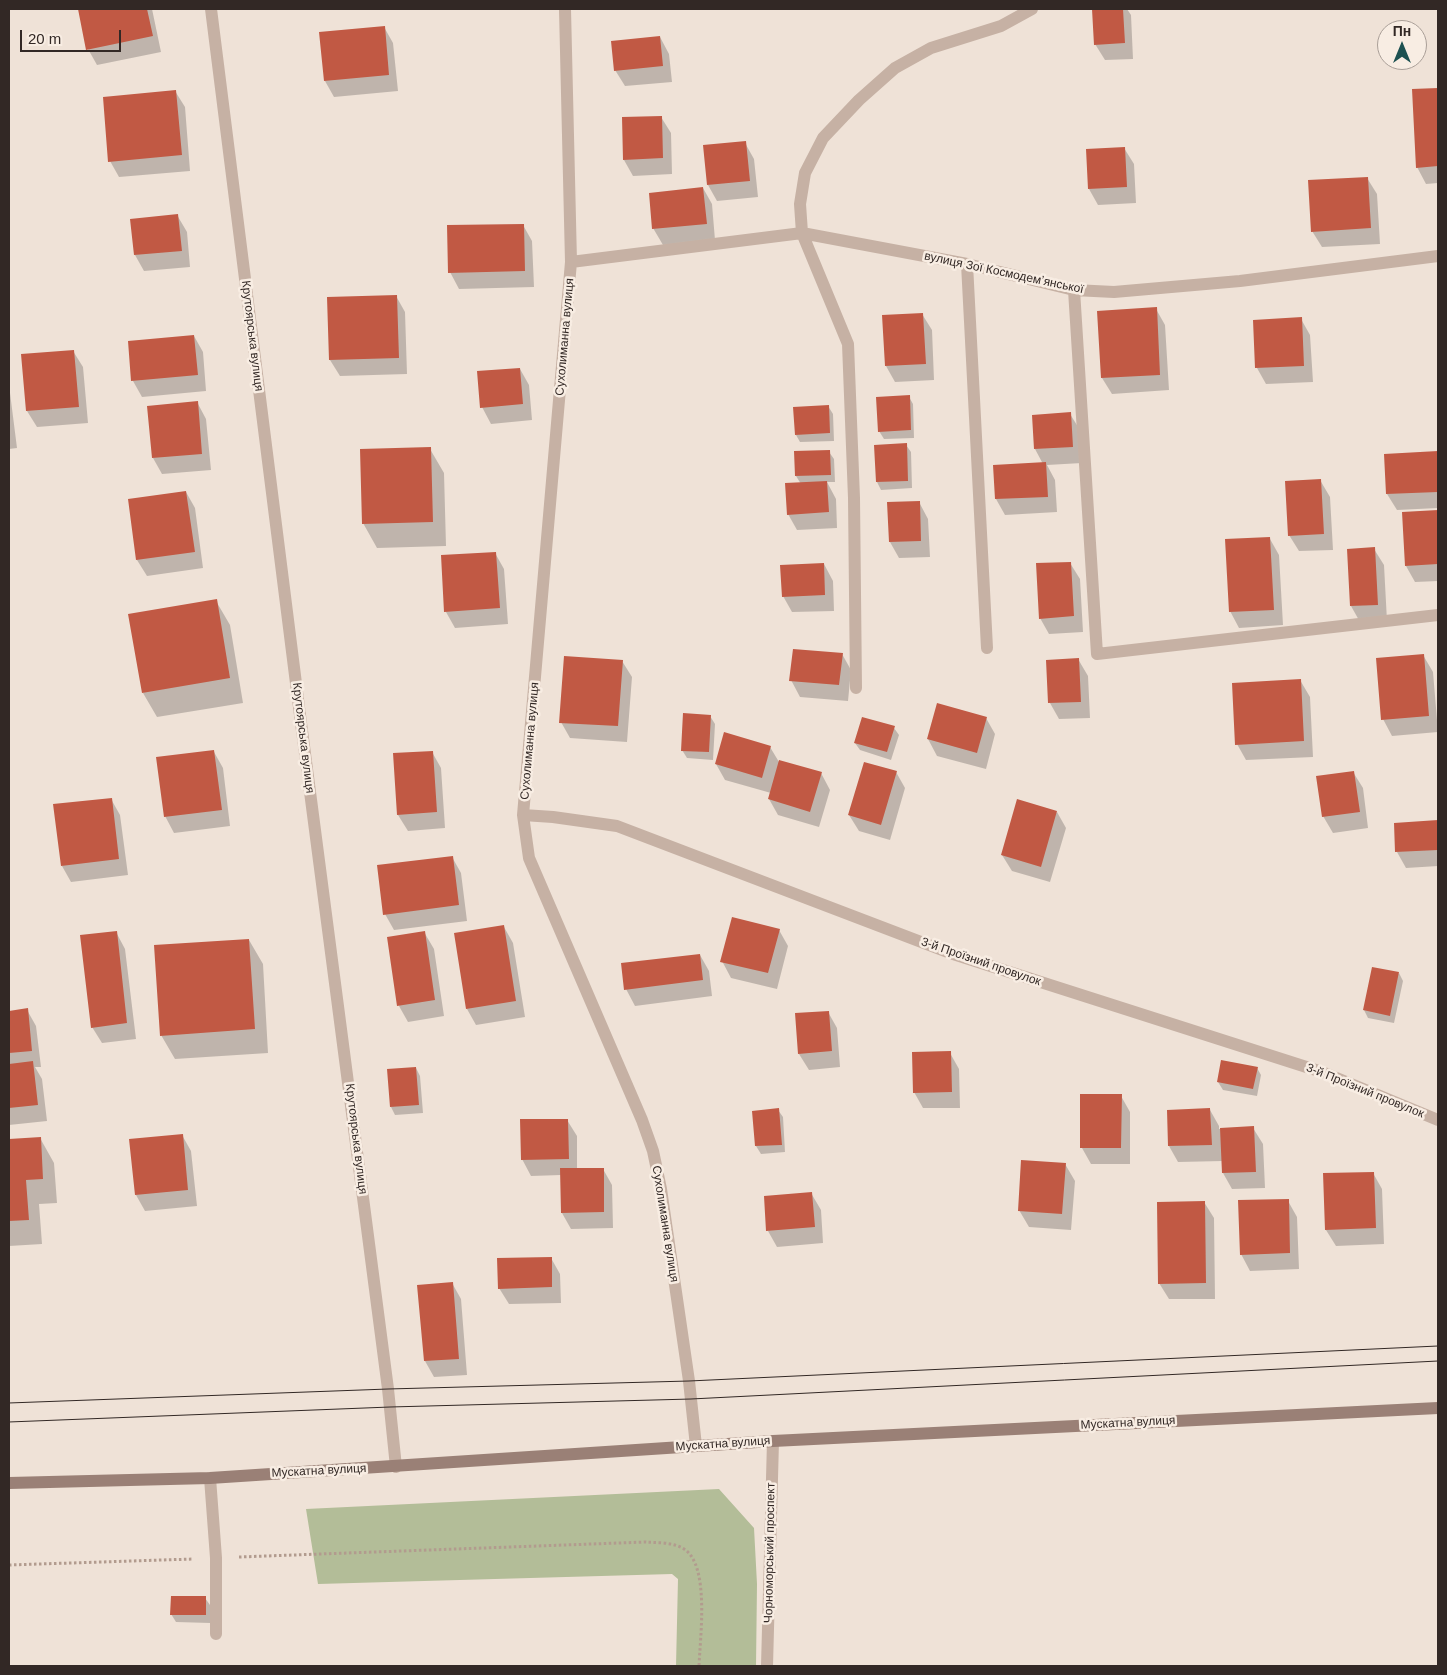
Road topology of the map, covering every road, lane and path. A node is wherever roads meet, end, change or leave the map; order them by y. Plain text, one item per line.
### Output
1 (211, 9) edge
2 (565, 9) edge
3 (1032, 9) edge
4 (802, 233) junction
5 (1438, 256) edge
6 (571, 262) junction
7 (967, 264) junction
8 (1074, 290) junction
9 (1438, 615) edge
10 (987, 648) dead end
11 (856, 688) dead end
12 (523, 815) junction
13 (1438, 1120) edge
14 (1438, 1408) edge
15 (773, 1441) junction
16 (696, 1446) junction
17 (396, 1466) junction
18 (210, 1478) junction
19 (9, 1483) edge
20 (216, 1558) junction
21 (9, 1566) edge
22 (216, 1634) dead end
23 (699, 1666) edge
24 (767, 1666) edge

1 - 17 street, Крутоярська вулиця
2 - 6 street, Сухолиманна вулиця
3 - 4 street
4 - 6 street, вулиця Зої Космодемʼянської
4 - 7 street, вулиця Зої Космодемʼянської
4 - 11 street
5 - 8 street, вулиця Зої Космодемʼянської
6 - 12 street, Сухолиманна вулиця
7 - 8 street, вулиця Зої Космодемʼянської
7 - 10 street
8 - 9 street
12 - 13 street, 3-й Проїзний провулок
12 - 16 street, Сухолиманна вулиця
14 - 15 street, Мускатна вулиця
15 - 16 street, Мускатна вулиця
15 - 24 street, Чорноморський проспект
16 - 17 street, Мускатна вулиця
17 - 18 street, Мускатна вулиця
18 - 19 street, Мускатна вулиця
18 - 20 street
20 - 21 path
20 - 22 street
20 - 23 path

